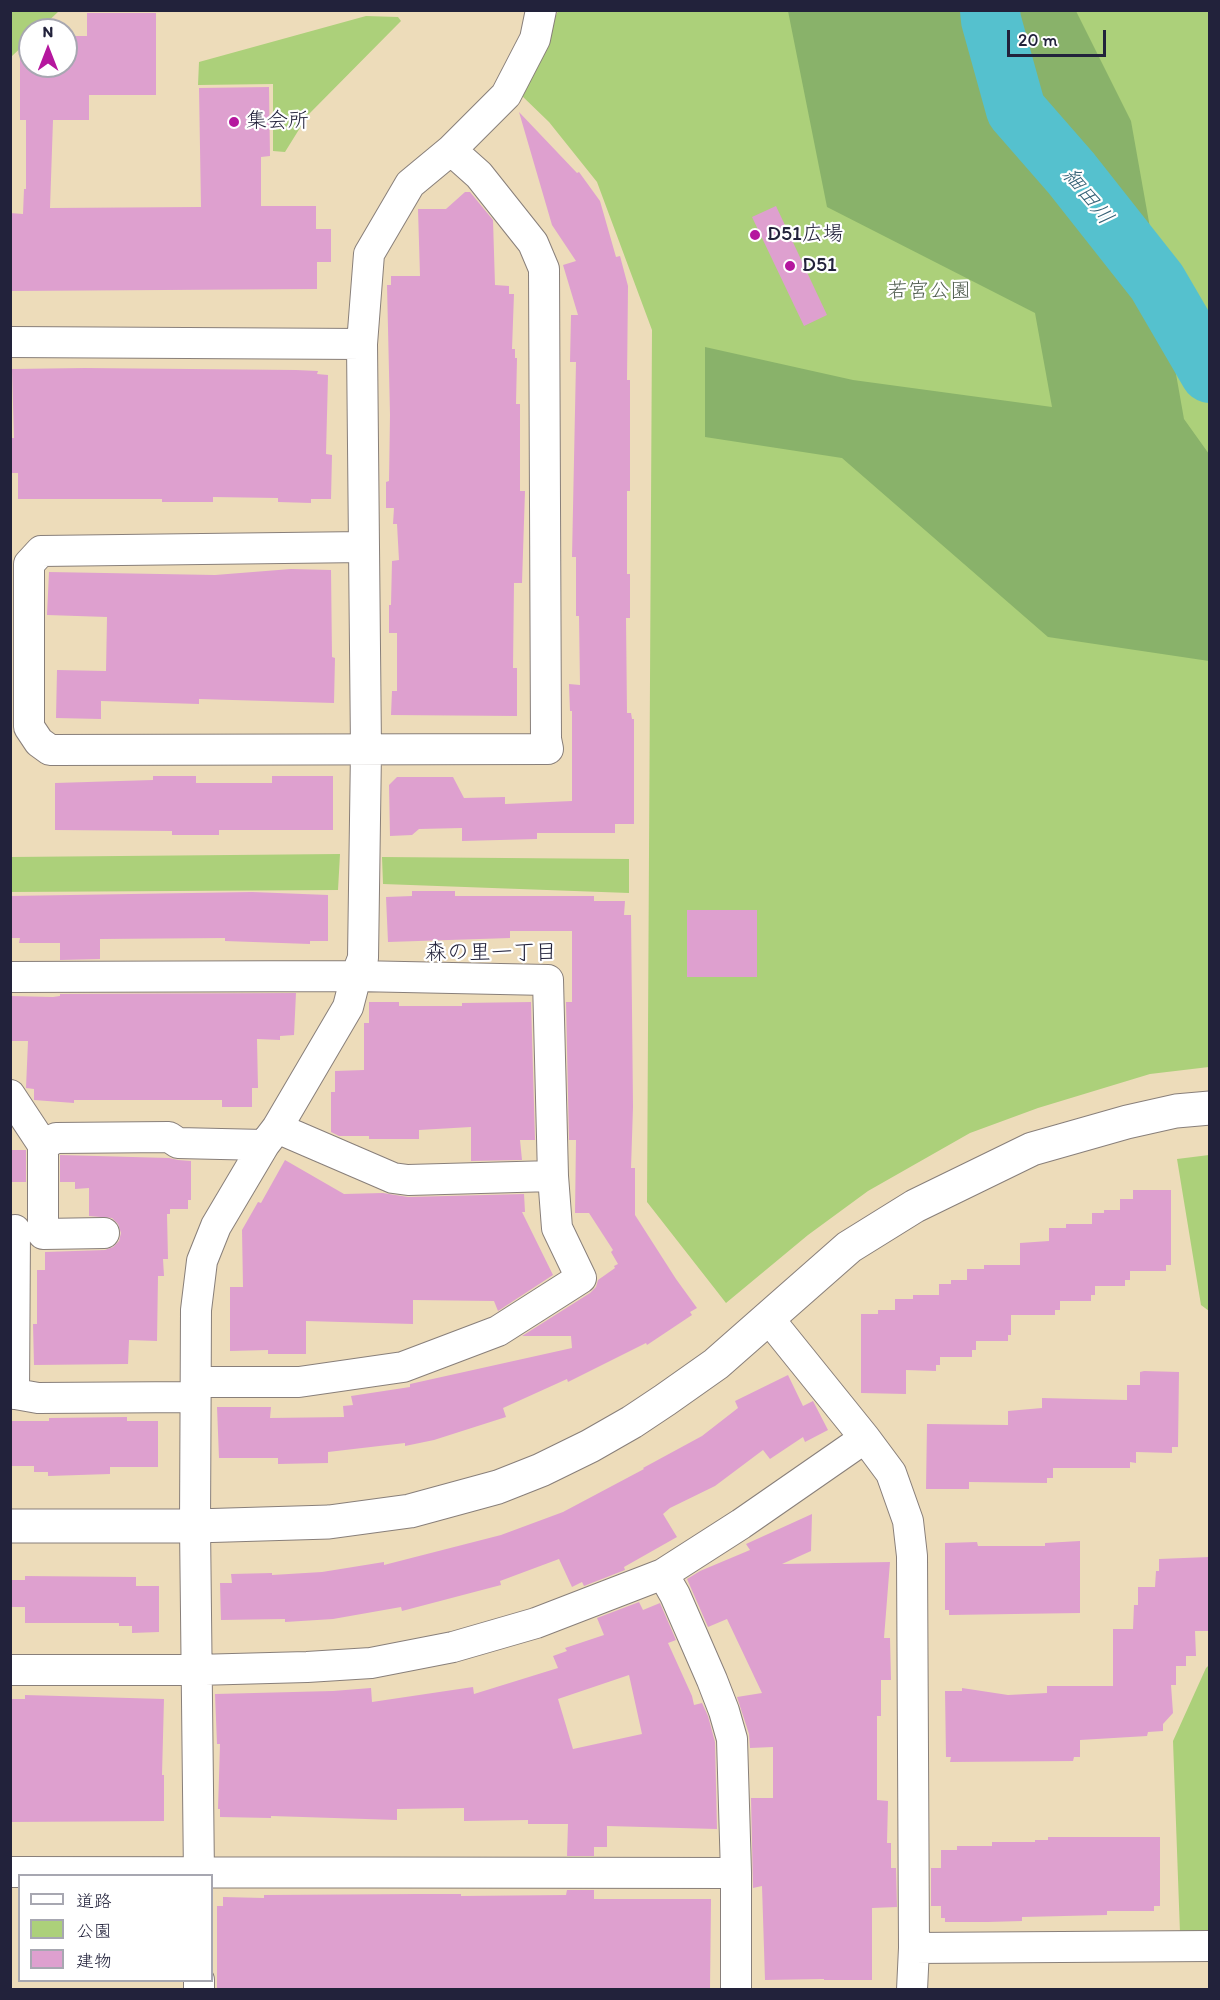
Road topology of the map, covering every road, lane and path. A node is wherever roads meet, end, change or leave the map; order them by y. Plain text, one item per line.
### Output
1 (541, 10) edge
2 (451, 150) junction
3 (10, 342) edge
4 (362, 344) junction
5 (364, 547) junction
6 (366, 750) junction
7 (356, 976) junction
8 (10, 977) edge
9 (10, 1095) edge
10 (1209, 1108) edge
11 (271, 1137) junction
12 (43, 1145) junction
13 (553, 1176) junction
14 (23, 1231) edge
15 (104, 1233) dead end
16 (769, 1319) junction
17 (196, 1390) junction
18 (12, 1394) edge
19 (865, 1437) junction
20 (195, 1526) junction
21 (10, 1527) edge
22 (663, 1574) junction
23 (10, 1670) edge
24 (196, 1670) junction
25 (10, 1872) edge
26 (736, 1873) junction
27 (199, 1874) edge
28 (1209, 1946) edge
29 (914, 1948) junction
30 (736, 1989) edge
31 (912, 1989) edge

1 - 2 street
2 - 4 street
2 - 6 street
3 - 4 street
4 - 5 street
5 - 6 street
5 - 6 street
6 - 7 street
7 - 8 street
7 - 11 street
7 - 13 street
9 - 12 street
10 - 16 street
11 - 12 street
11 - 13 street
11 - 17 street
12 - 14 street
13 - 17 street
14 - 15 street
14 - 18 street
16 - 19 street
16 - 20 street
17 - 18 street
17 - 20 street
19 - 22 street
19 - 29 street
20 - 21 street
20 - 24 street
22 - 24 street
22 - 26 street
23 - 24 street
24 - 27 street
25 - 27 street
26 - 27 street
26 - 30 street
28 - 29 street
29 - 31 street

